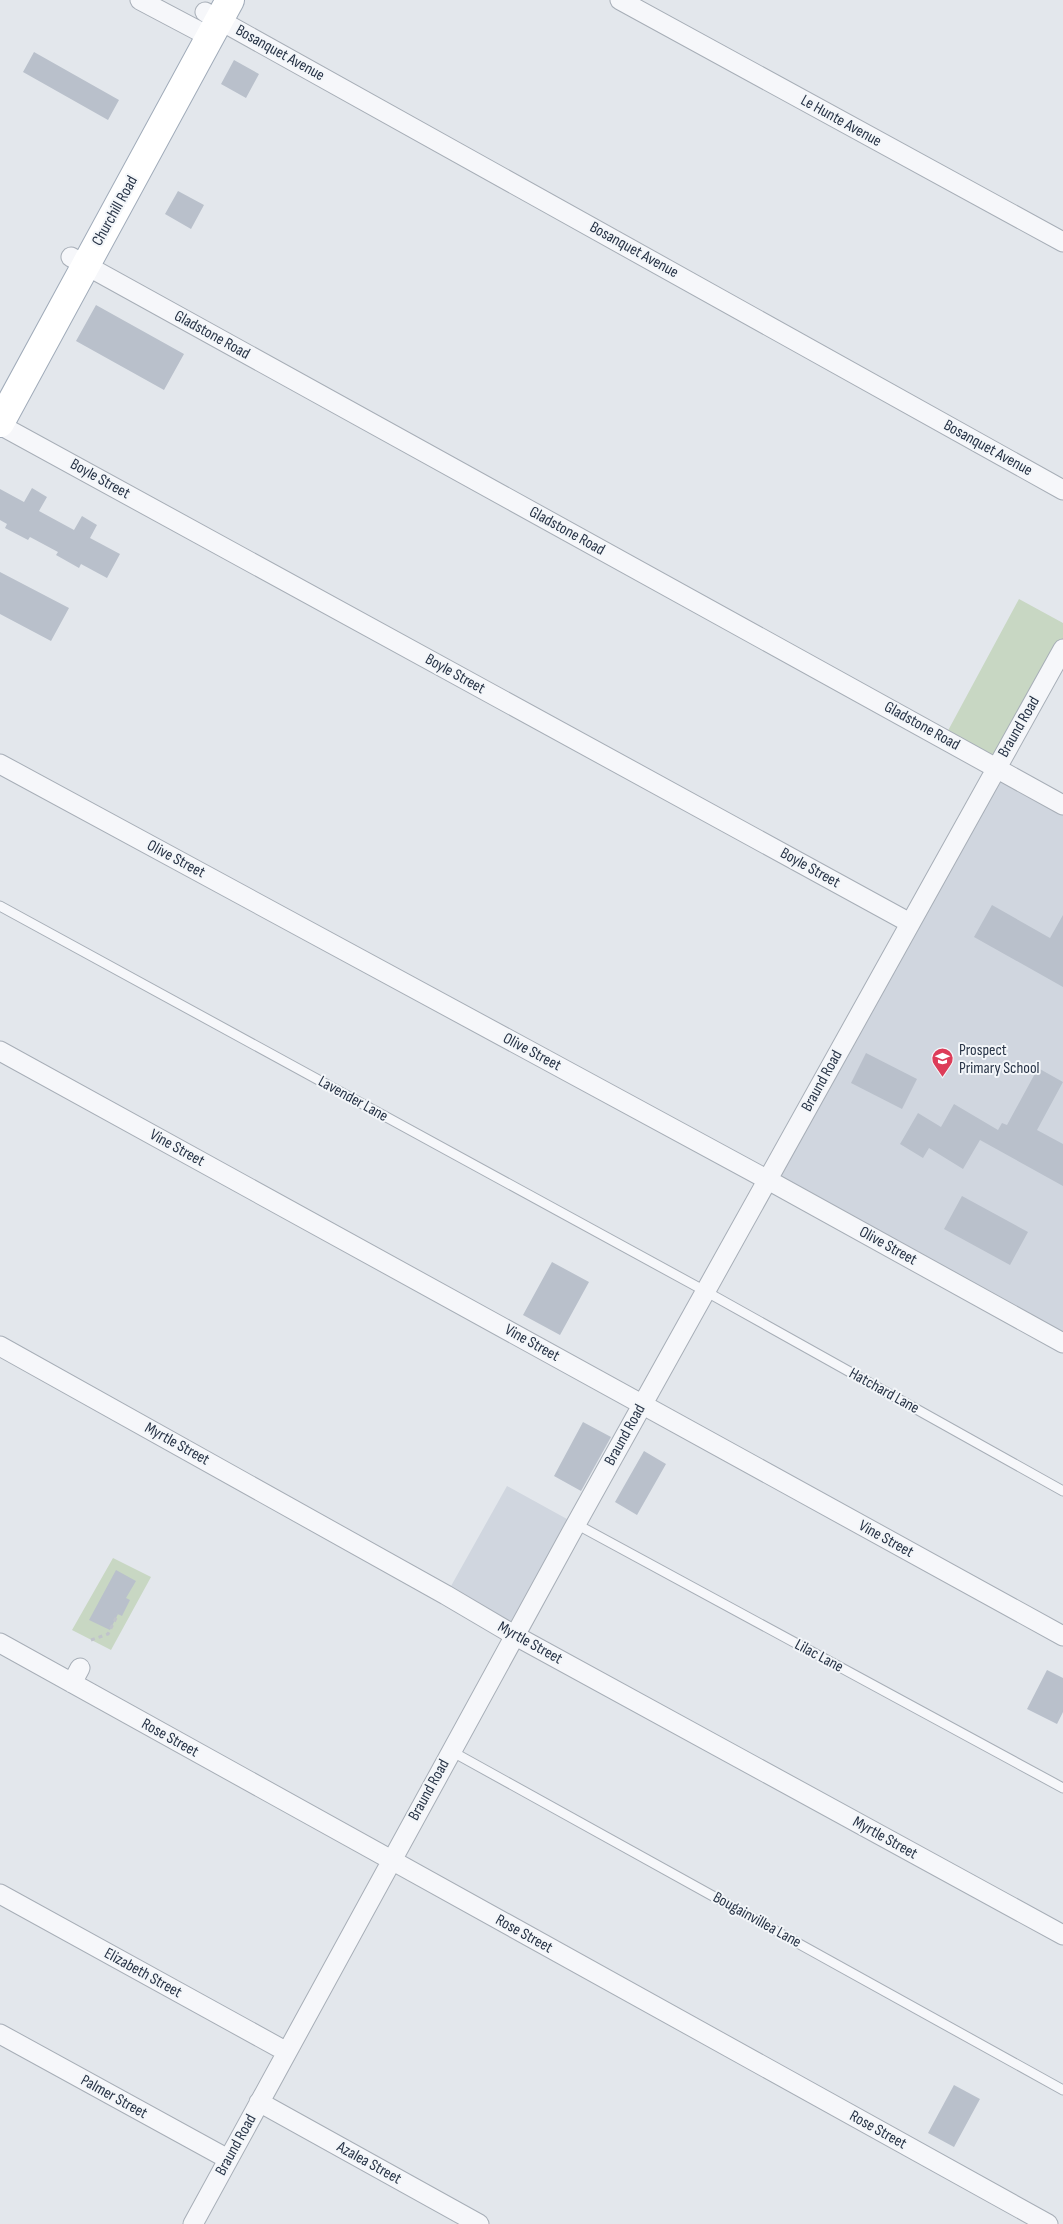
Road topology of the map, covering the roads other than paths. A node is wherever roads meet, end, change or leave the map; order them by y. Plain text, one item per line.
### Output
1 (140, 0) edge
2 (620, 0) edge
3 (212, 16) edge
4 (1063, 242) edge
5 (78, 261) junction
6 (2, 409) edge
7 (1063, 490) edge
8 (1063, 649) edge
9 (0, 764) edge
10 (996, 768) junction
11 (1063, 805) edge
12 (0, 906) edge
13 (910, 923) junction
14 (0, 1051) edge
15 (768, 1180) junction
16 (706, 1292) junction
17 (1063, 1343) edge
18 (0, 1346) edge
19 (642, 1404) junction
20 (1063, 1491) edge
21 (576, 1524) junction
22 (514, 1635) junction
23 (1063, 1636) edge
24 (0, 1644) edge
25 (450, 1750) junction
26 (1063, 1788) edge
27 (391, 1860) junction
28 (0, 1894) edge
29 (1063, 1935) edge
30 (0, 2034) edge
31 (287, 2052) junction
32 (1063, 2090) edge
33 (259, 2102) junction
34 (228, 2159) junction
35 (193, 2224) edge
36 (479, 2224) edge
37 (1048, 2224) edge

1 - 3 street, Bosanquet Avenue
2 - 4 street, Le Hunte Avenue
3 - 5 main road, Churchill Road
3 - 7 street, Bosanquet Avenue
5 - 6 main road, Churchill Road
5 - 10 street, Gladstone Road
6 - 13 street, Boyle Street
8 - 10 street, Braund Road
9 - 15 street, Olive Street
10 - 11 street, Gladstone Road
10 - 13 street, Braund Road
12 - 16 lane, Lavender Lane
13 - 15 street, Braund Road
14 - 19 street, Vine Street
15 - 16 street, Braund Road
15 - 17 street, Olive Street
16 - 19 street, Braund Road
16 - 20 lane, Hatchard Lane
18 - 22 street, Myrtle Street
19 - 21 street, Braund Road
19 - 23 street, Vine Street
21 - 22 street, Braund Road
21 - 26 lane, Lilac Lane
22 - 25 street, Braund Road
22 - 29 street, Myrtle Street
24 - 27 street, Rose Street
25 - 27 street, Braund Road
25 - 32 lane, Bougainvillea Lane
27 - 31 street, Braund Road
27 - 37 street, Rose Street
28 - 31 street, Elizabeth Street
30 - 34 street, Palmer Street
31 - 33 street, Braund Road
33 - 34 street, Braund Road
33 - 36 street, Azalea Street
34 - 35 street, Braund Road

